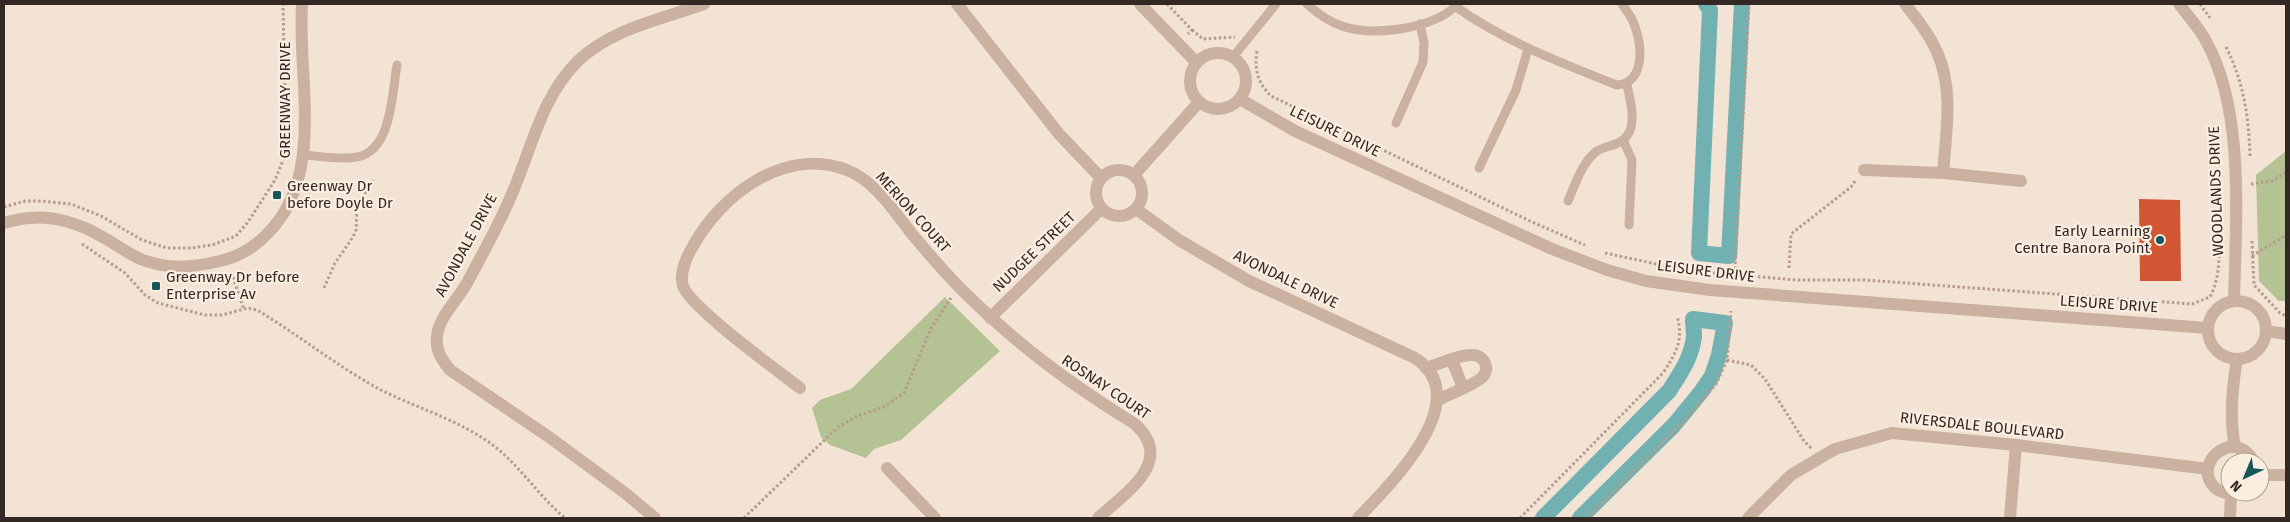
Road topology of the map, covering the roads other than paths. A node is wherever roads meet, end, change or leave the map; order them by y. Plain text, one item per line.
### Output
1 (302, 4) edge
2 (704, 4) edge
3 (957, 4) edge
4 (1140, 4) edge
5 (1276, 4) edge
6 (1307, 4) edge
7 (1622, 4) edge
8 (1905, 4) edge
9 (2179, 4) edge
10 (1457, 5) edge
11 (1420, 24) junction
12 (1528, 50) junction
13 (1233, 57) junction
14 (1196, 62) junction
15 (397, 65) dead end
16 (1627, 84) junction
17 (1240, 99) junction
18 (1199, 102) junction
19 (1396, 123) dead end
20 (1623, 140) junction
21 (303, 155) junction
22 (1479, 168) dead end
23 (1864, 170) road end
24 (1943, 173) junction
25 (1134, 175) junction
26 (1101, 178) junction
27 (2021, 181) dead end
28 (1568, 202) dead end
29 (1101, 209) junction
30 (1136, 209) junction
31 (4, 223) edge
32 (1629, 225) dead end
33 (2234, 300) junction
34 (990, 318) junction
35 (2207, 328) junction
36 (2267, 331) junction
37 (2286, 334) edge
38 (2237, 359) junction
39 (1452, 360) junction
40 (1426, 368) junction
41 (800, 388) dead end
42 (1463, 388) junction
43 (1438, 400) junction
44 (2016, 445) junction
45 (2235, 447) junction
46 (2244, 452) edge
47 (887, 468) dead end
48 (2208, 469) junction
49 (2270, 475) edge
50 (2286, 475) edge
51 (2220, 490) edge
52 (2234, 502) edge
53 (655, 518) edge
54 (935, 518) edge
55 (1098, 518) edge
56 (1358, 518) edge
57 (1748, 518) edge
58 (2010, 518) edge
59 (2230, 518) edge

1 - 21 street, GREENWAY DRIVE
2 - 53 street, AVONDALE DRIVE
3 - 26 street
4 - 14 street
5 - 13 lane
6 - 11 lane
7 - 16 lane
8 - 24 street
9 - 33 street, WOODLANDS DRIVE
10 - 11 lane
10 - 12 lane
11 - 19 lane
12 - 16 lane
12 - 22 lane
13 - 14 street
13 - 17 street
14 - 18 street
15 - 21 lane
16 - 20 lane
17 - 18 street
17 - 35 street, LEISURE DRIVE
18 - 25 street
20 - 28 lane
20 - 32 lane
21 - 31 street, GREENWAY DRIVE
23 - 24 street
24 - 27 street
25 - 26 street
25 - 30 street
26 - 29 street
29 - 30 street
29 - 34 street, NUDGEE STREET
30 - 40 street, AVONDALE DRIVE
33 - 35 street
33 - 36 street
34 - 41 street, MERION COURT
34 - 55 street, ROSNAY COURT
35 - 38 street
36 - 37 street
36 - 38 street
38 - 45 street
39 - 40 street
39 - 42 street
39 - 42 street
40 - 43 street
42 - 43 street
43 - 56 street
44 - 48 street, RIVERSDALE BOULEVARD
44 - 57 street, RIVERSDALE BOULEVARD
44 - 58 street
45 - 46 street
45 - 48 street
47 - 54 street
48 - 51 street
49 - 50 street
52 - 59 street

